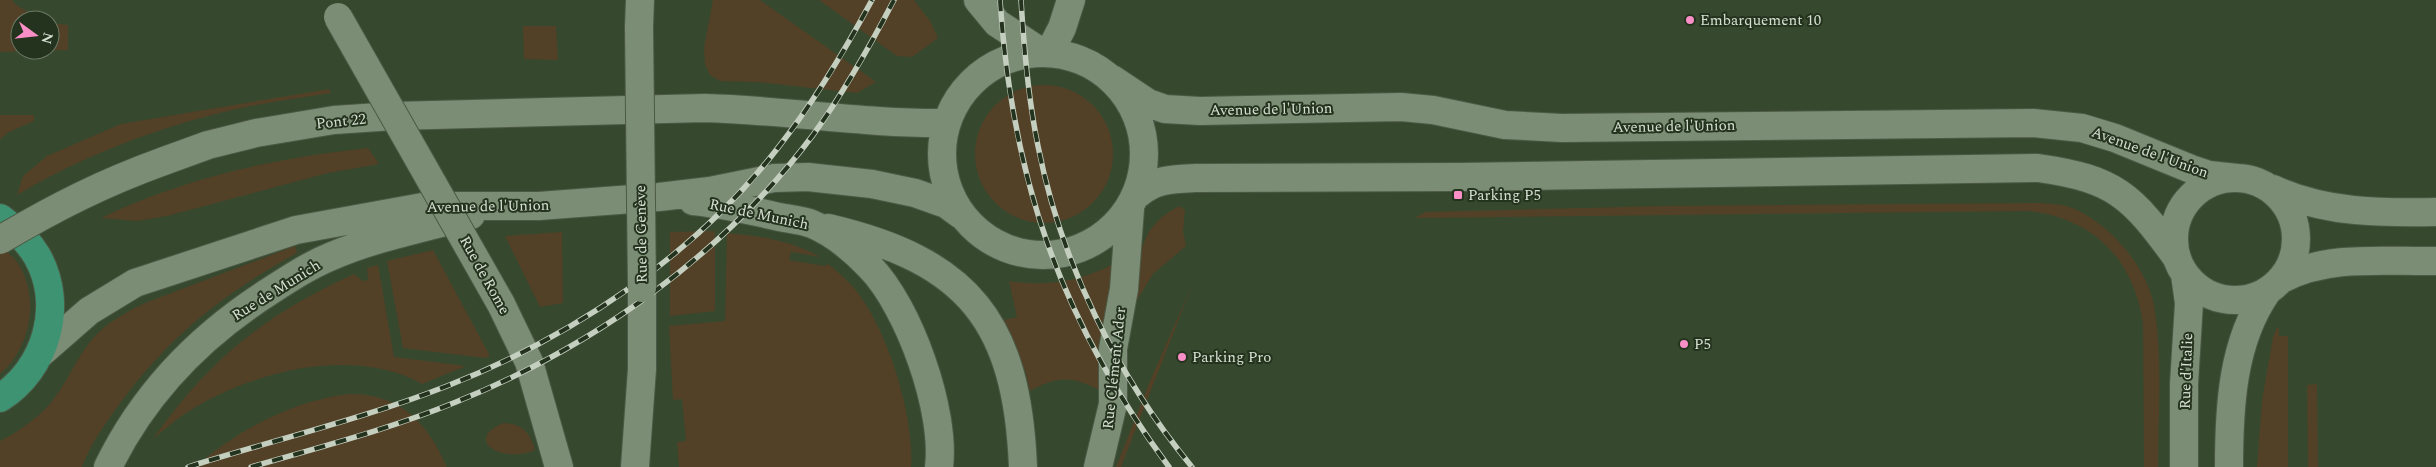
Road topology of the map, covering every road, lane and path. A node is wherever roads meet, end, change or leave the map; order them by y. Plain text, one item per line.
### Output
1 (640, 0) edge
2 (978, 0) edge
3 (1071, 0) edge
4 (338, 17) dead end
5 (1045, 53) junction
6 (1112, 79) junction
7 (946, 123) junction
8 (2237, 178) junction
9 (2268, 187) junction
10 (659, 197) junction
11 (1134, 201) junction
12 (539, 206) junction
13 (2436, 212) edge
14 (961, 214) junction
15 (0, 218) edge
16 (812, 224) junction
17 (0, 240) edge
18 (2436, 261) edge
19 (2181, 267) junction
20 (2275, 286) junction
21 (41, 353) junction
22 (0, 398) edge
23 (640, 422) junction
24 (108, 467) edge
25 (559, 467) edge
26 (635, 467) edge
27 (647, 467) edge
28 (939, 467) edge
29 (1023, 467) edge
30 (1098, 467) edge
31 (2184, 467) edge
32 (2229, 467) edge

1 - 23 street, Rue de Genève, bridge
2 - 5 street
3 - 5 street
4 - 25 street, Rue de Rome, bridge
5 - 6 street, Avenue de l'Union
5 - 7 street, Avenue de l'Union
6 - 8 street, Avenue de l'Union
6 - 11 street, Avenue de l'Union
7 - 14 street, Avenue de l'Union
7 - 17 street, Pont 22, bridge
8 - 9 street, Avenue de l'Union
8 - 19 street, Avenue de l'Union
9 - 13 street, Avenue de l'Union
9 - 20 street, Avenue de l'Union
10 - 12 street, Avenue de l'Union
10 - 14 street, Avenue de l'Union
10 - 16 street, Rue de Munich
11 - 14 street, Avenue de l'Union
11 - 19 street, Avenue de l'Union
11 - 30 street, Rue Clément Ader
12 - 21 street, Avenue de l'Union
12 - 24 street, Rue de Munich
15 - 21 main road
16 - 28 street, Rue de Munich
16 - 29 street
18 - 20 street, Avenue de l'Union
19 - 20 street, Avenue de l'Union
19 - 31 street, Rue d'Italie
20 - 32 street
21 - 22 main road
23 - 26 street, Rue de Genève
23 - 27 street

